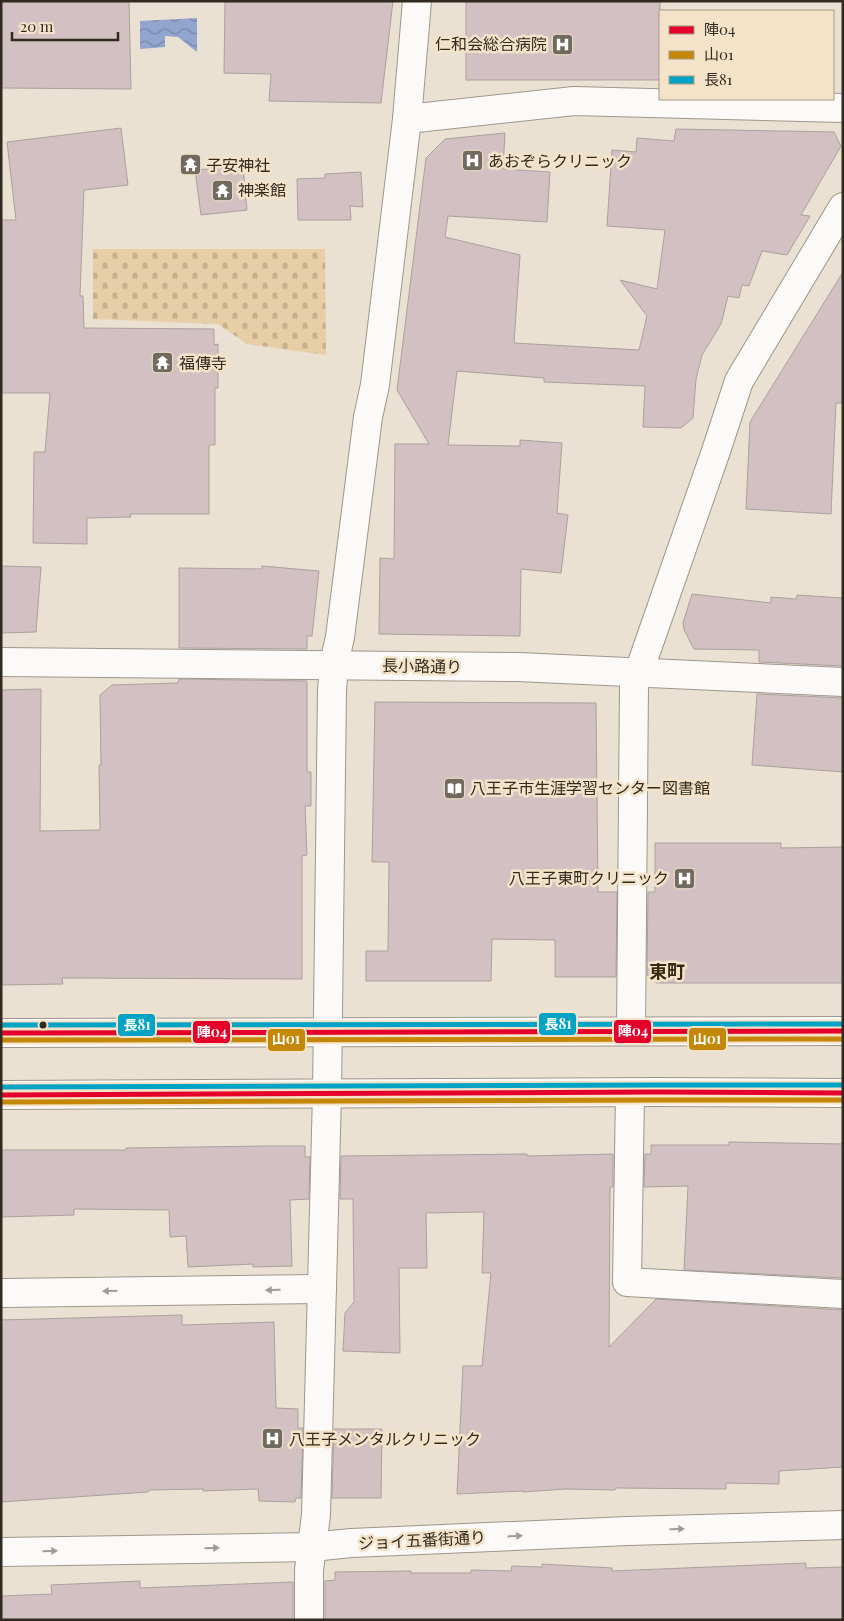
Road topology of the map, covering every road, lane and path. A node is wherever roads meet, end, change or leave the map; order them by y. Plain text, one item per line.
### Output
1 (417, 1) edge
2 (843, 108) edge
3 (407, 119) junction
4 (843, 206) edge
5 (1, 662) edge
6 (334, 664) junction
7 (640, 672) junction
8 (843, 682) edge
9 (631, 1031) junction
10 (843, 1031) edge
11 (326, 1032) junction
12 (1, 1033) edge
13 (630, 1092) junction
14 (843, 1093) edge
15 (327, 1094) junction
16 (1, 1095) edge
17 (322, 1289) junction
18 (1, 1293) edge
19 (843, 1294) edge
20 (843, 1525) edge
21 (312, 1547) junction
22 (1, 1552) edge
23 (309, 1620) edge

1 - 3 street
2 - 3 street
3 - 6 street
4 - 7 street
5 - 6 street, 長小路通り
6 - 7 street, 長小路通り
6 - 11 street
7 - 8 street, 長小路通り
7 - 9 street
9 - 10 street
9 - 11 street
11 - 12 street
11 - 15 street
13 - 14 street
13 - 15 street
13 - 19 street
15 - 16 street
15 - 17 street
17 -> 18 street
17 - 21 street
21 -> 20 street, ジョイ五番街通り
22 -> 21 street, ジョイ五番街通り
21 - 23 street

